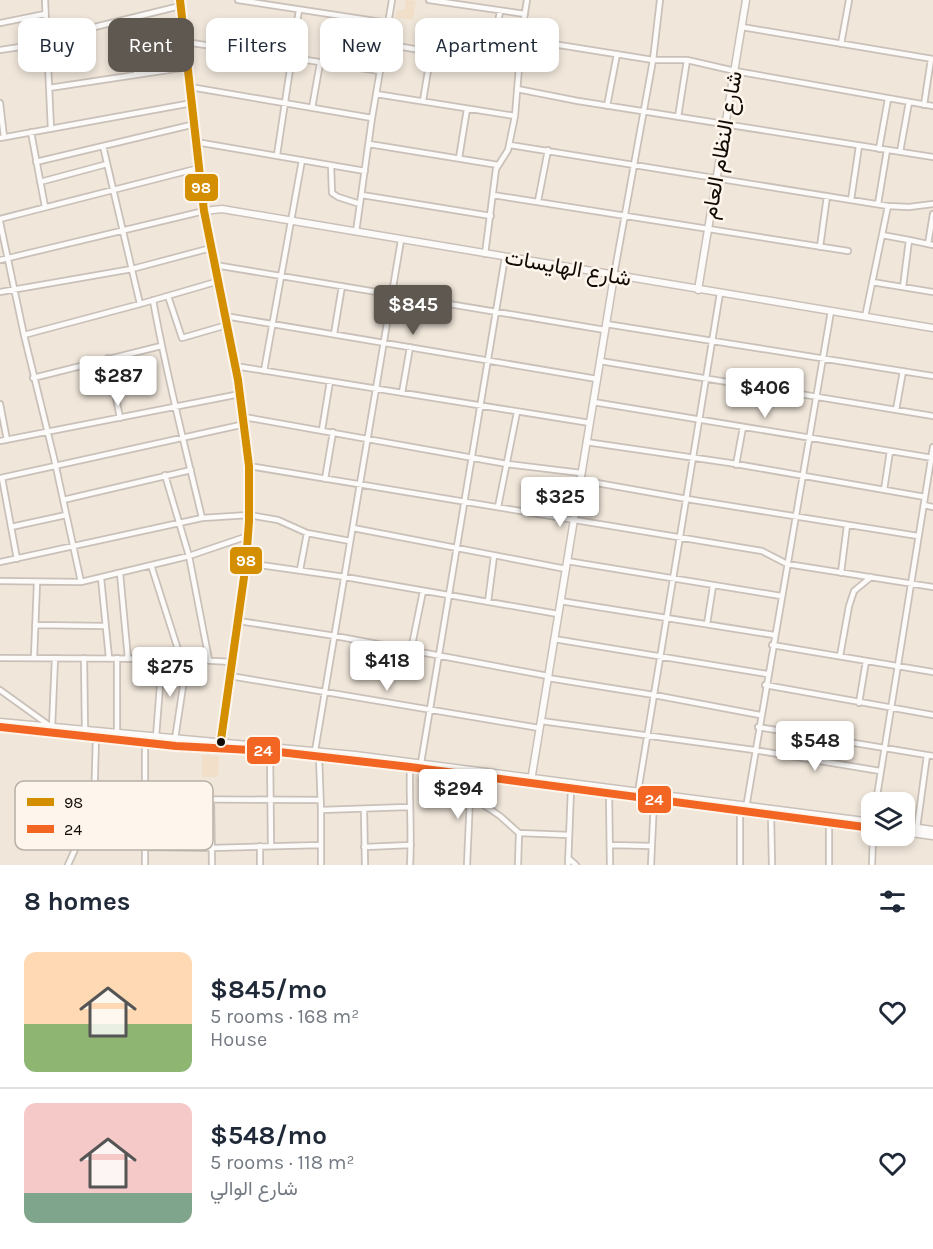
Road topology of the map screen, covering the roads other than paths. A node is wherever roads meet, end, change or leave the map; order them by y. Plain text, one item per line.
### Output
1 (45, 0) edge
2 (238, 0) edge
3 (282, 0) edge
4 (393, 0) edge
5 (429, 0) edge
6 (527, 0) edge
7 (652, 0) edge
8 (746, 0) edge
9 (849, 0) edge
10 (442, 1) edge
11 (659, 1) edge
12 (180, 3) edge
13 (281, 7) junction
14 (299, 10) junction
15 (500, 11) junction
16 (45, 14) junction
17 (525, 14) junction
18 (45, 18) edge
19 (130, 18) edge
20 (182, 18) edge
21 (298, 18) edge
22 (354, 18) edge
23 (389, 18) edge
24 (499, 18) edge
25 (525, 18) edge
26 (0, 23) edge
27 (742, 27) junction
28 (841, 44) junction
29 (559, 45) edge
30 (18, 46) edge
31 (0, 50) edge
32 (617, 54) junction
33 (932, 59) edge
34 (653, 60) junction
35 (687, 60) junction
36 (308, 61) edge
37 (320, 63) joint
38 (735, 71) junction
39 (49, 72) edge
40 (152, 72) edge
41 (188, 72) edge
42 (289, 72) edge
43 (380, 72) edge
44 (428, 72) edge
45 (519, 72) edge
46 (137, 74) joint
47 (190, 87) junction
48 (50, 88) junction
49 (518, 89) junction
50 (376, 94) junction
51 (888, 99) junction
52 (423, 101) junction
53 (909, 102) junction
54 (0, 103) edge
55 (192, 104) junction
56 (285, 104) junction
57 (924, 105) junction
58 (607, 106) junction
59 (933, 106) edge
60 (312, 108) junction
61 (467, 109) junction
62 (644, 111) junction
63 (515, 116) junction
64 (678, 117) junction
65 (372, 118) junction
66 (195, 124) junction
67 (725, 125) junction
68 (51, 129) junction
69 (31, 132) junction
70 (2, 137) edge
71 (196, 142) junction
72 (369, 144) junction
73 (510, 145) junction
74 (103, 146) junction
75 (859, 146) junction
76 (879, 149) junction
77 (548, 150) junction
78 (887, 150) junction
79 (900, 152) junction
80 (277, 155) junction
81 (933, 157) edge
82 (459, 158) junction
83 (302, 160) junction
84 (36, 162) junction
85 (107, 164) junction
86 (634, 164) junction
87 (331, 165) junction
88 (498, 165) junction
89 (199, 168) junction
90 (365, 171) junction
91 (716, 178) junction
92 (40, 182) junction
93 (112, 189) junction
94 (362, 195) junction
95 (493, 195) junction
96 (827, 196) junction
97 (851, 200) junction
98 (538, 201) junction
99 (360, 204) junction
100 (878, 204) junction
101 (933, 204) edge
102 (888, 206) junction
103 (45, 207) junction
104 (204, 210) junction
105 (933, 214) edge
106 (491, 216) junction
107 (624, 216) junction
108 (0, 221) edge
109 (291, 221) junction
110 (708, 230) junction
111 (122, 231) junction
112 (356, 232) junction
113 (882, 235) junction
114 (401, 240) junction
115 (909, 240) junction
116 (931, 245) edge
117 (820, 247) junction
118 (211, 248) junction
119 (848, 251) dead end
120 (485, 254) junction
121 (505, 257) junction
122 (8, 258) junction
123 (0, 260) edge
124 (215, 266) junction
125 (132, 269) junction
126 (614, 276) junction
127 (282, 277) junction
128 (219, 280) junction
129 (872, 282) junction
130 (342, 286) junction
131 (903, 287) junction
132 (15, 290) junction
133 (698, 290) junction
134 (0, 292) edge
135 (933, 292) edge
136 (720, 293) junction
137 (392, 294) junction
138 (168, 296) junction
139 (153, 300) junction
140 (140, 304) junction
141 (831, 311) junction
142 (496, 312) junction
143 (225, 316) junction
144 (865, 317) junction
145 (273, 324) junction
146 (227, 326) junction
147 (606, 327) junction
148 (933, 328) edge
149 (334, 334) junction
150 (24, 335) junction
151 (712, 341) junction
152 (384, 342) junction
153 (161, 346) junction
154 (410, 347) junction
155 (108, 358) junction
156 (822, 358) junction
157 (488, 360) junction
158 (600, 361) junction
159 (235, 366) junction
160 (264, 370) junction
161 (903, 371) junction
162 (933, 376) edge
163 (33, 378) junction
164 (597, 379) junction
165 (705, 379) junction
166 (330, 381) junction
167 (376, 389) junction
168 (402, 393) junction
169 (240, 394) junction
170 (816, 398) junction
171 (593, 402) junction
172 (0, 406) edge
173 (480, 406) junction
174 (176, 408) junction
175 (896, 410) junction
176 (517, 412) junction
177 (933, 416) edge
178 (244, 417) junction
179 (120, 418) junction
180 (699, 420) junction
181 (590, 423) junction
182 (245, 424) junction
183 (743, 427) junction
184 (322, 430) junction
185 (46, 432) junction
186 (333, 432) junction
187 (808, 437) junction
188 (182, 438) junction
189 (368, 438) junction
190 (7, 440) junction
191 (0, 441) edge
192 (586, 442) junction
193 (933, 447) edge
194 (890, 451) junction
195 (471, 458) junction
196 (694, 458) junction
197 (932, 458) edge
198 (507, 464) junction
199 (736, 465) junction
200 (249, 466) junction
201 (56, 468) junction
202 (191, 470) junction
203 (165, 475) junction
204 (581, 476) junction
205 (801, 477) junction
206 (1, 478) edge
207 (325, 478) junction
208 (927, 483) junction
209 (360, 485) junction
210 (933, 485) edge
211 (884, 490) junction
212 (925, 497) junction
213 (687, 499) junction
214 (63, 500) junction
215 (464, 502) junction
216 (924, 505) junction
217 (498, 507) junction
218 (933, 507) edge
219 (66, 515) junction
220 (249, 515) junction
221 (795, 517) junction
222 (202, 518) junction
223 (574, 520) junction
224 (180, 523) junction
225 (847, 525) junction
226 (11, 527) junction
227 (353, 528) junction
228 (307, 534) junction
229 (248, 536) junction
230 (918, 536) junction
231 (680, 537) junction
232 (350, 540) junction
233 (74, 547) junction
234 (456, 547) junction
235 (189, 556) junction
236 (494, 556) junction
237 (16, 559) junction
238 (567, 561) junction
239 (0, 562) edge
240 (246, 563) junction
241 (787, 564) junction
242 (151, 565) junction
243 (566, 569) junction
244 (300, 570) junction
245 (120, 573) junction
246 (840, 573) junction
247 (345, 577) junction
248 (871, 577) junction
249 (101, 578) junction
250 (674, 579) junction
251 (0, 581) edge
252 (37, 582) junction
253 (81, 582) junction
254 (911, 584) junction
255 (713, 586) junction
256 (933, 587) edge
257 (423, 591) junction
258 (448, 595) junction
259 (781, 596) junction
260 (560, 601) junction
261 (488, 602) junction
262 (558, 614) junction
263 (667, 618) junction
264 (239, 621) junction
265 (706, 624) junction
266 (35, 625) junction
267 (105, 626) junction
268 (774, 635) junction
269 (335, 636) junction
270 (554, 639) junction
271 (772, 645) junction
272 (411, 650) junction
273 (439, 655) junction
274 (840, 656) junction
275 (0, 658) edge
276 (34, 658) junction
277 (55, 658) junction
278 (84, 658) junction
279 (109, 658) junction
280 (117, 658) junction
281 (660, 658) junction
282 (128, 659) junction
283 (162, 660) junction
284 (184, 660) junction
285 (209, 660) junction
286 (866, 661) junction
287 (232, 662) junction
288 (898, 666) junction
289 (933, 672) edge
290 (767, 674) junction
291 (230, 676) junction
292 (548, 677) junction
293 (765, 685) junction
294 (0, 690) edge
295 (325, 693) junction
296 (654, 695) junction
297 (860, 703) junction
298 (890, 708) junction
299 (429, 710) junction
300 (933, 714) edge
301 (760, 715) junction
302 (0, 722) edge
303 (540, 724) junction
304 (758, 727) junction
305 (0, 728) edge
306 (52, 728) junction
307 (85, 731) junction
308 (117, 734) junction
309 (647, 735) junction
310 (96, 737) junction
311 (156, 737) junction
312 (822, 737) junction
313 (175, 739) junction
314 (145, 742) junction
315 (220, 745) junction
316 (883, 748) junction
317 (754, 750) junction
318 (270, 751) junction
319 (317, 754) junction
320 (927, 755) junction
321 (933, 756) edge
322 (818, 761) junction
323 (421, 763) junction
324 (410, 767) junction
325 (880, 771) junction
326 (471, 775) junction
327 (531, 780) junction
328 (95, 781) edge
329 (144, 781) edge
330 (571, 789) junction
331 (638, 792) junction
332 (877, 792) edge
333 (609, 793) junction
334 (470, 796) junction
335 (213, 799) edge
336 (270, 800) junction
337 (320, 800) junction
338 (654, 800) junction
339 (408, 807) junction
340 (744, 809) junction
341 (321, 810) junction
342 (364, 810) junction
343 (771, 815) junction
344 (861, 821) edge
345 (829, 822) junction
346 (861, 826) edge
347 (917, 828) joint
348 (933, 830) edge
349 (519, 833) junction
350 (915, 834) edge
351 (569, 835) junction
352 (933, 836) edge
353 (271, 845) junction
354 (321, 845) junction
355 (411, 845) junction
356 (610, 845) junction
357 (260, 846) junction
358 (652, 846) junction
359 (873, 846) edge
360 (364, 847) junction
361 (213, 848) edge
362 (75, 850) edge
363 (568, 858) junction
364 (68, 865) edge
365 (260, 865) edge
366 (321, 865) edge
367 (365, 865) edge
368 (410, 865) edge
369 (467, 865) edge
370 (518, 865) edge
371 (568, 865) edge
372 (576, 865) edge
373 (610, 865) edge
374 (651, 865) edge
375 (740, 865) edge
376 (772, 865) edge
377 (829, 865) edge
378 (872, 865) edge

1 - 16 street
2 - 13 street
3 - 13 street
4 - 23 street
5 - 10 street
6 - 17 street
7 - 11 street
8 - 27 street, شارع النظام العام
9 - 28 street
10 - 15 street
11 - 34 street
12 - 19 street
12 - 20 street
13 - 14 street
14 - 21 street
14 - 22 street
15 - 17 street
15 - 24 street
16 - 18 street
16 - 26 street
17 - 25 street
27 - 28 street
27 - 38 street, شارع النظام العام
28 - 33 street
29 - 32 street
30 - 31 street
32 - 34 street
32 - 58 street
33 - 57 street
34 - 35 street
34 - 62 street
35 - 38 street
35 - 64 street
36 - 37 street
37 - 60 street
38 - 51 street
38 - 67 street, شارع النظام العام
39 - 48 street
40 - 46 street
41 - 47 street
42 - 56 street
43 - 50 street
44 - 52 street
45 - 49 street
46 - 48 street
47 - 55 street
47 - 56 street
48 - 68 street
49 - 58 street
49 - 63 street
50 - 52 street
50 - 65 street
51 - 53 street
51 - 76 street
52 - 61 street
53 - 57 street
53 - 79 street
54 - 70 street
55 - 66 street
55 - 68 street
56 - 60 street
56 - 80 street
57 - 59 street
58 - 62 street
60 - 65 street
61 - 63 street
61 - 82 street
62 - 64 street
62 - 86 street
63 - 73 street
64 - 67 street
65 - 72 street
66 - 71 street
66 - 74 street
67 - 75 street
67 - 91 street, شارع النظام العام
68 - 69 street
69 - 70 street
69 - 84 street
71 - 80 street
71 - 89 street
72 - 82 street
72 - 90 street
73 - 77 street
73 - 88 street
74 - 84 street
74 - 85 street
75 - 76 street
75 - 97 street
76 - 78 street
77 - 86 street
77 - 98 street
78 - 79 street
78 - 100 street
79 - 81 street
80 - 83 street
82 - 88 street
83 - 87 street
83 - 109 street
84 - 92 street
85 - 92 street
85 - 93 street
86 - 91 street
86 - 107 street
87 - 90 street
87 - 99 street
88 - 95 street
89 - 93 street
89 - 104 street
90 - 94 street
91 - 96 street
91 - 110 street, شارع النظام العام
92 - 103 street
93 - 103 street
93 - 111 street
94 - 99 street
94 - 106 street
95 - 98 street
95 - 106 street
96 - 97 street
96 - 117 street
97 - 100 street
98 - 107 street
99 - 112 street
100 - 102 street
101 - 102 street
102 - 113 street
103 - 108 street
104 - 109 street, شارع الهايسات
104 - 111 street
104 - 118 street
105 - 116 street
106 - 120 street
107 - 110 street
107 - 126 street
108 - 122 street
109 - 112 street, شارع الهايسات
109 - 127 street
110 - 117 street
110 - 133 street, شارع النظام العام
111 - 122 street
111 - 125 street
112 - 114 street, شارع الهايسات
113 - 115 street
113 - 129 street
114 - 120 street, شارع الهايسات
114 - 137 street
115 - 116 street
115 - 131 street
117 - 119 street
118 - 124 street
118 - 125 street
120 - 121 street, شارع الهايسات
121 - 126 street, شارع الهايسات
121 - 142 street
122 - 123 street
122 - 132 street
124 - 127 street
124 - 128 street
125 - 132 street
125 - 140 street
126 - 133 street, شارع الهايسات
126 - 147 street
127 - 130 street
127 - 145 street
128 - 138 street
128 - 143 street
129 - 131 street
129 - 144 street
130 - 137 street
130 - 149 street
131 - 135 street
132 - 134 street
132 - 150 street
133 - 136 street, شارع الهايسات
136 - 141 street, شارع الهايسات
136 - 151 street
137 - 142 street
137 - 152 street
138 - 139 street
138 - 146 street
139 - 140 street
139 - 153 street
140 - 150 street
141 - 144 street, شارع الهايسات
141 - 156 street
142 - 147 street
142 - 157 street
143 - 145 street
143 - 146 street
144 - 148 street, شارع الهايسات
145 - 149 street
145 - 160 street
146 - 159 street
147 - 151 street
147 - 158 street
149 - 152 street
150 - 163 street
151 - 156 street
151 - 165 street
152 - 154 street
152 - 167 street
153 - 155 street
153 - 174 street
154 - 157 street
154 - 168 street
155 - 163 street
155 - 179 street
156 - 161 street
156 - 170 street
157 - 164 street
157 - 173 street
158 - 164 street
158 - 165 street
159 - 160 street
159 - 169 street
160 - 166 street
161 - 162 street
161 - 175 street
163 - 185 street
164 - 171 street
165 - 170 street
165 - 180 street
166 - 167 street
166 - 184 street
167 - 168 street
167 - 189 street
168 - 173 street
169 - 174 street
169 - 178 street
170 - 175 street
170 - 187 street
171 - 180 street
171 - 181 street
172 - 190 street
173 - 176 street
173 - 195 street
174 - 179 street
174 - 188 street
175 - 177 street
176 - 181 street
176 - 198 street
178 - 182 street
178 - 184 street
179 - 185 street
180 - 183 street
180 - 196 street
181 - 192 street
182 - 188 street
182 - 200 street
183 - 187 street
183 - 199 street
184 - 186 street
185 - 190 street
185 - 201 street
186 - 189 street
186 - 207 street
187 - 194 street
187 - 205 street
188 - 201 street
188 - 202 street
189 - 195 street
189 - 209 street
190 - 191 street
192 - 196 street
192 - 204 street
193 - 197 street
194 - 197 street
194 - 211 street
195 - 198 street
195 - 215 street
196 - 199 street
196 - 213 street
197 - 208 street
198 - 204 street
198 - 217 street
199 - 205 street
200 - 207 street
200 - 220 street
201 - 206 street
201 - 214 street
202 - 203 street
202 - 222 street
203 - 214 street
203 - 224 street
204 - 213 street
204 - 223 street
205 - 211 street
205 - 221 street
206 - 226 street
207 - 209 street
208 - 210 street
208 - 212 street
209 - 215 street
209 - 227 street
211 - 212 street
212 - 216 street
213 - 221 street
213 - 231 street
214 - 219 street
215 - 217 street
215 - 234 street
216 - 218 street
216 - 230 street
217 - 223 street
219 - 226 street
219 - 233 street
220 - 222 street
220 - 228 street
220 - 229 street
221 - 225 street
221 - 241 street
222 - 224 street
223 - 231 street
223 - 238 street
224 - 233 street
224 - 235 street
225 - 230 street
225 - 246 street
226 - 237 street
227 - 232 street
227 - 234 street
228 - 232 street
228 - 244 street
229 - 235 street
229 - 240 street
230 - 254 street
231 - 241 street
231 - 250 street
232 - 247 street
233 - 237 street
233 - 253 street
234 - 236 street
234 - 258 street
235 - 242 street
235 - 285 street
236 - 243 street
236 - 261 street
237 - 239 street
238 - 243 street
238 - 250 street
240 - 244 street
240 - 264 street
241 - 246 street
241 - 259 street
242 - 245 street
242 - 284 street
243 - 260 street
244 - 247 street
245 - 249 street
245 - 282 street
246 - 248 street
247 - 257 street
247 - 269 street
248 - 254 street
248 - 274 street
249 - 253 street
249 - 267 street
250 - 255 street
250 - 263 street
251 - 252 street
252 - 253 street
252 - 266 street
254 - 256 street
254 - 288 street
255 - 259 street
255 - 265 street
257 - 258 street
257 - 272 street
258 - 261 street
258 - 273 street
259 - 268 street
260 - 262 street
260 - 263 street
261 - 262 street
262 - 270 street
263 - 265 street
263 - 281 street
264 - 269 street
264 - 287 street
265 - 268 street
266 - 267 street
266 - 276 street
267 - 279 street
268 - 271 street
269 - 272 street
269 - 295 street
270 - 281 street
270 - 292 street
271 - 274 street
271 - 290 street
272 - 273 street
273 - 292 street
273 - 299 street
274 - 286 street
275 - 276 street
276 - 277 street
277 - 278 street
277 - 306 street
278 - 279 street
278 - 307 street
279 - 280 street
280 - 282 street
280 - 308 street
281 - 290 street
281 - 296 street
282 - 283 street
283 - 284 street
283 - 311 street
284 - 285 street
284 - 313 street
285 - 287 street
286 - 288 street
286 - 297 street
287 - 291 street
288 - 289 street
288 - 298 street
290 - 293 street
291 - 295 street
291 - 315 street
292 - 296 street
292 - 303 street
293 - 297 street
293 - 301 street
294 - 306 street
295 - 299 street
295 - 319 street
296 - 301 street
296 - 309 street
297 - 298 street
298 - 300 street
298 - 316 street
299 - 303 street
299 - 323 street
301 - 304 street
302 - 306 street
303 - 309 street
303 - 327 street
304 - 312 street
304 - 317 street
305 - 310 street
306 - 307 street
307 - 308 street
308 - 311 street
309 - 317 street
309 - 331 street
310 - 314 street
310 - 328 street
311 - 313 street
312 - 316 street
312 - 322 street
313 - 315 street
314 - 315 street
314 - 329 street
315 - 318 street
315 - 319 street
316 - 320 street
316 - 325 street
317 - 322 street
317 - 340 street
318 - 319 street
318 - 336 street
319 - 323 street
319 - 324 street
319 - 337 street
320 - 321 street
320 - 347 street
322 - 325 street
323 - 327 street
324 - 326 street
324 - 339 street
325 - 332 street
326 - 327 street
326 - 334 street
327 - 330 street
327 - 331 street
330 - 333 street
330 - 351 street
331 - 340 street
333 - 338 street
333 - 356 street
334 - 349 street
334 - 369 street
335 - 336 street
336 - 337 street
336 - 353 street
337 - 341 street
338 - 340 street
338 - 358 street
339 - 342 street
339 - 355 street
340 - 343 street
340 - 344 street
340 - 375 street
341 - 342 street
341 - 354 street
342 - 360 street
343 - 345 street
343 - 376 street
345 - 346 street
345 - 377 street
347 - 348 street
349 - 351 street
349 - 370 street
350 - 352 street
351 - 363 street
353 - 354 street
353 - 357 street
354 - 366 street
355 - 360 street
355 - 368 street
356 - 358 street
356 - 373 street
357 - 361 street
357 - 365 street
358 - 374 street
359 - 378 street
360 - 367 street
362 - 364 street
363 - 371 street
363 - 372 street

